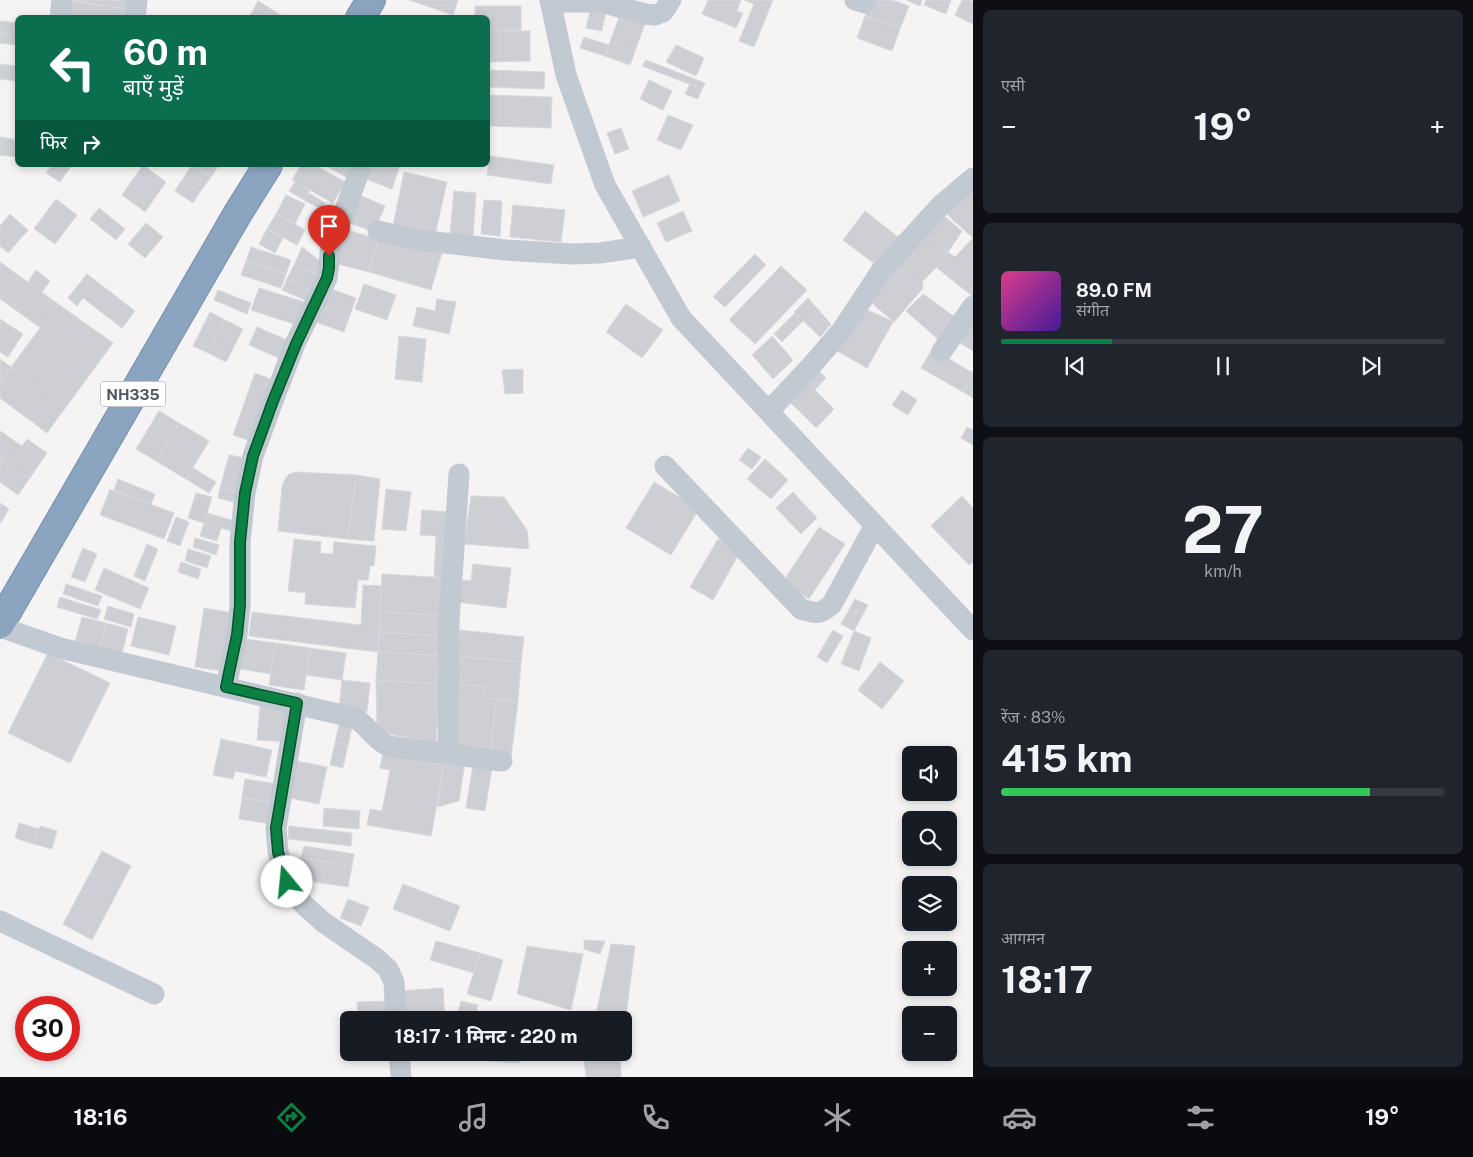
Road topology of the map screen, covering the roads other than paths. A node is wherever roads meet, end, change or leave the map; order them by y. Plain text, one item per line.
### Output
1 (62, 0) edge
2 (137, 0) edge
3 (371, 0) edge
4 (671, 0) edge
5 (550, 1) edge
6 (60, 15) edge
7 (135, 15) edge
8 (362, 15) edge
9 (267, 167) edge
10 (361, 167) edge
11 (973, 178) edge
12 (378, 231) dead end
13 (641, 247) junction
14 (973, 306) edge
15 (942, 351) dead end
16 (769, 411) junction
17 (665, 466) dead end
18 (459, 474) dead end
19 (875, 525) junction
20 (0, 626) edge
21 (973, 630) edge
22 (226, 687) junction
23 (297, 703) junction
24 (448, 754) junction
25 (502, 761) dead end
26 (0, 921) edge
27 (154, 994) dead end
28 (396, 1011) edge
29 (400, 1061) edge
30 (401, 1077) edge

1 - 6 street
2 - 7 street
3 - 8 highway
4 - 5 street
5 - 13 street
9 - 20 highway, NH335
10 - 22 street
11 - 16 street
12 - 13 street
13 - 16 street
14 - 15 street
16 - 19 street
17 - 19 street
18 - 24 street
19 - 21 street
20 - 22 street
22 - 23 street
23 - 24 street
23 - 28 street
24 - 25 street
26 - 27 street
29 - 30 street

